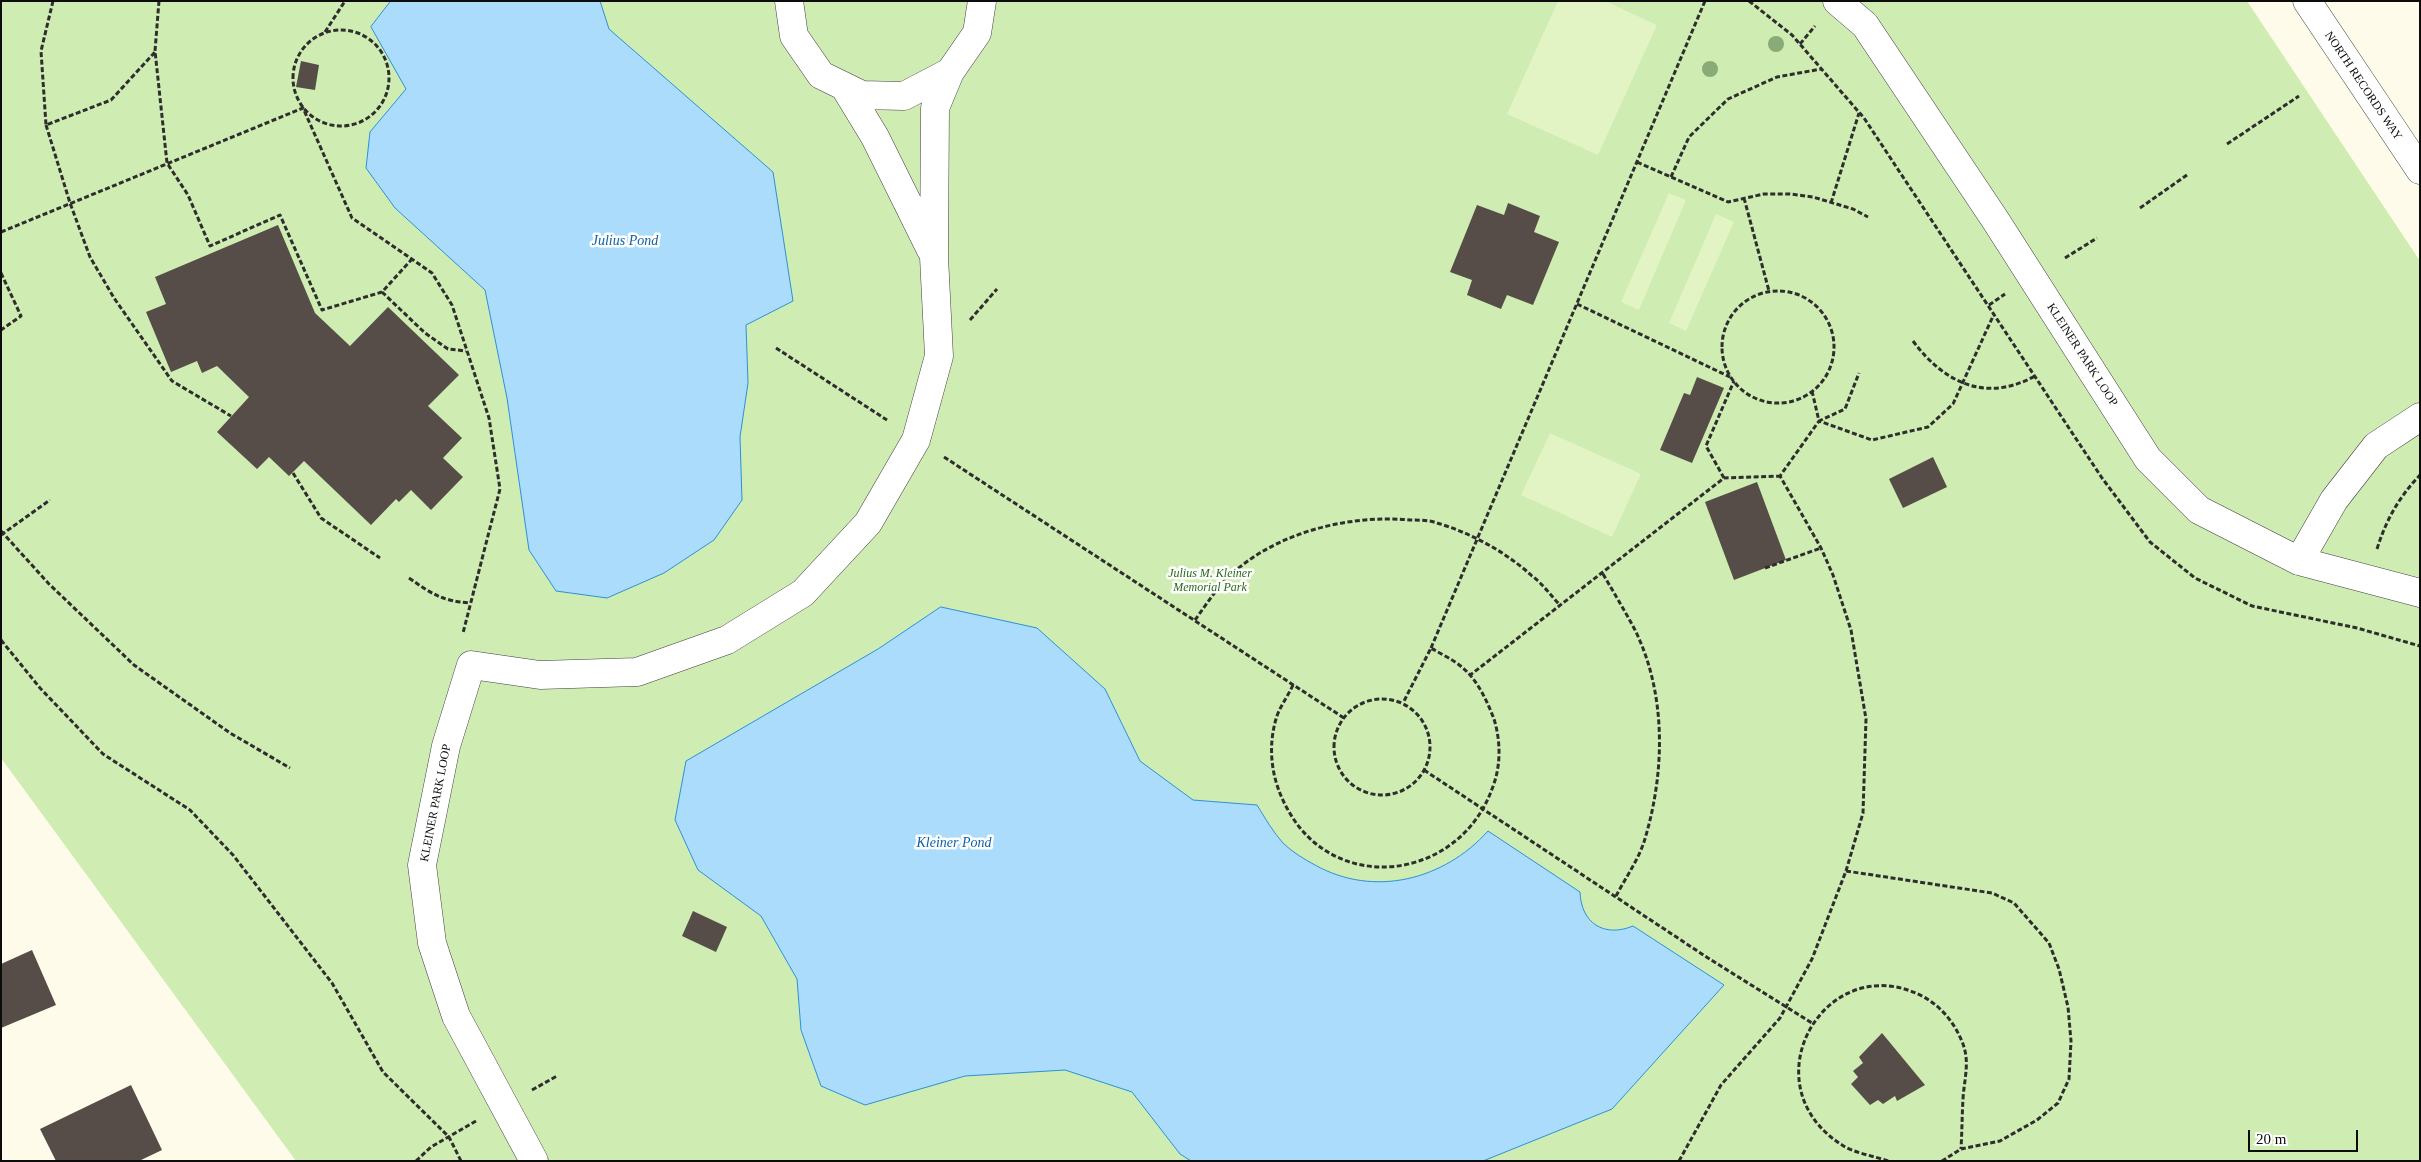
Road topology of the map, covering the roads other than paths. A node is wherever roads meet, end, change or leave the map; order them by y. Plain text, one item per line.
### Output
1 (789, 1) edge
2 (982, 1) edge
3 (1002, 1) edge
4 (1837, 1) edge
5 (2307, 1) edge
6 (977, 33) junction
7 (950, 72) junction
8 (844, 86) junction
9 (2420, 170) edge
10 (934, 257) junction
11 (2420, 416) edge
12 (2299, 562) junction
13 (2420, 593) edge
14 (534, 1161) edge

1 - 8 street
2 - 6 street
3 - 6 street
4 - 12 street, KLEINER PARK LOOP
5 - 9 street, NORTH RECORDS WAY
6 - 7 street
7 - 8 street
7 - 10 street
8 - 10 street
10 - 14 street, KLEINER PARK LOOP
11 - 12 street
12 - 13 street, KLEINER PARK LOOP

